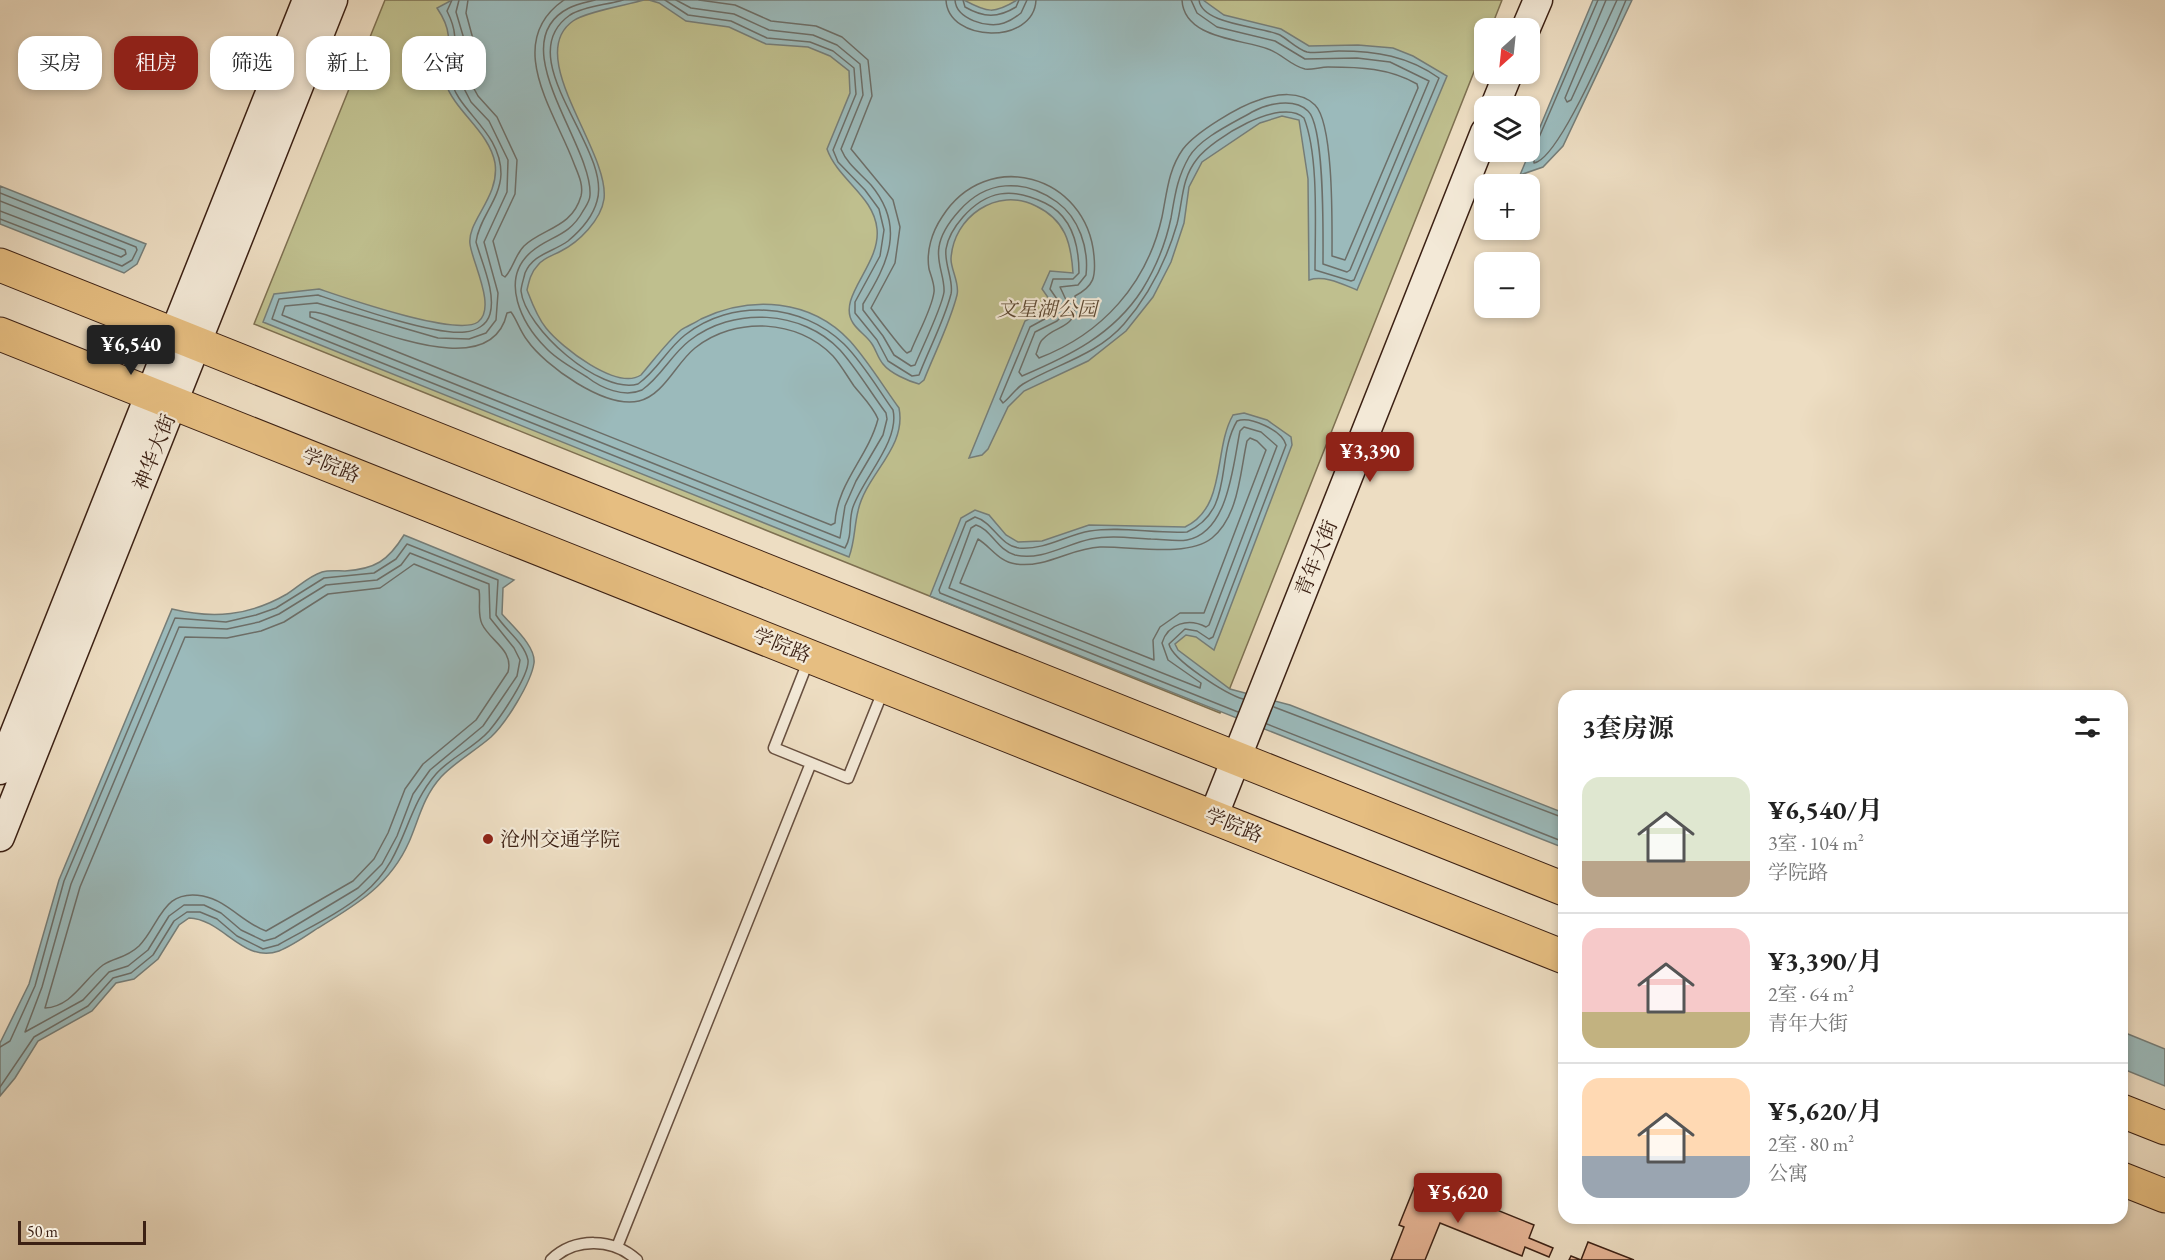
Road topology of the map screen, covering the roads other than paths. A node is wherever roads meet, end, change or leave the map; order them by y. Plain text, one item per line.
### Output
1 (307, 0) edge
2 (333, 0) edge
3 (1538, 0) edge
4 (1530, 18) edge
5 (1474, 160) edge
6 (0, 265) edge
7 (0, 334) edge
8 (186, 339) junction
9 (162, 398) junction
10 (810, 656) junction
11 (884, 686) junction
12 (1236, 758) junction
13 (811, 763) junction
14 (0, 770) edge
15 (1212, 817) junction
16 (0, 837) edge
17 (1558, 887) edge
18 (1558, 955) edge
19 (2128, 1113) edge
20 (2165, 1128) edge
21 (2128, 1181) edge
22 (2165, 1196) edge
23 (617, 1247) junction
24 (551, 1260) edge
25 (637, 1260) edge

1 - 8 main road, 神华大街
2 - 8 main road, 神华大街
3 - 4 main road
5 - 12 main road, 青年大街
6 - 8 main road
7 - 9 main road, 学院路
8 - 9 main road, 神华大街
8 - 12 main road
9 - 10 main road, 学院路
9 - 14 main road, 神华大街
9 - 16 main road, 神华大街
10 - 11 main road, 学院路
10 - 13 lane
11 - 13 lane
11 - 15 main road, 学院路
12 - 15 main road, 青年大街
12 - 17 main road
13 - 23 lane
15 - 18 main road, 学院路
19 - 20 main road
21 - 22 main road
23 - 24 lane
23 - 25 lane

